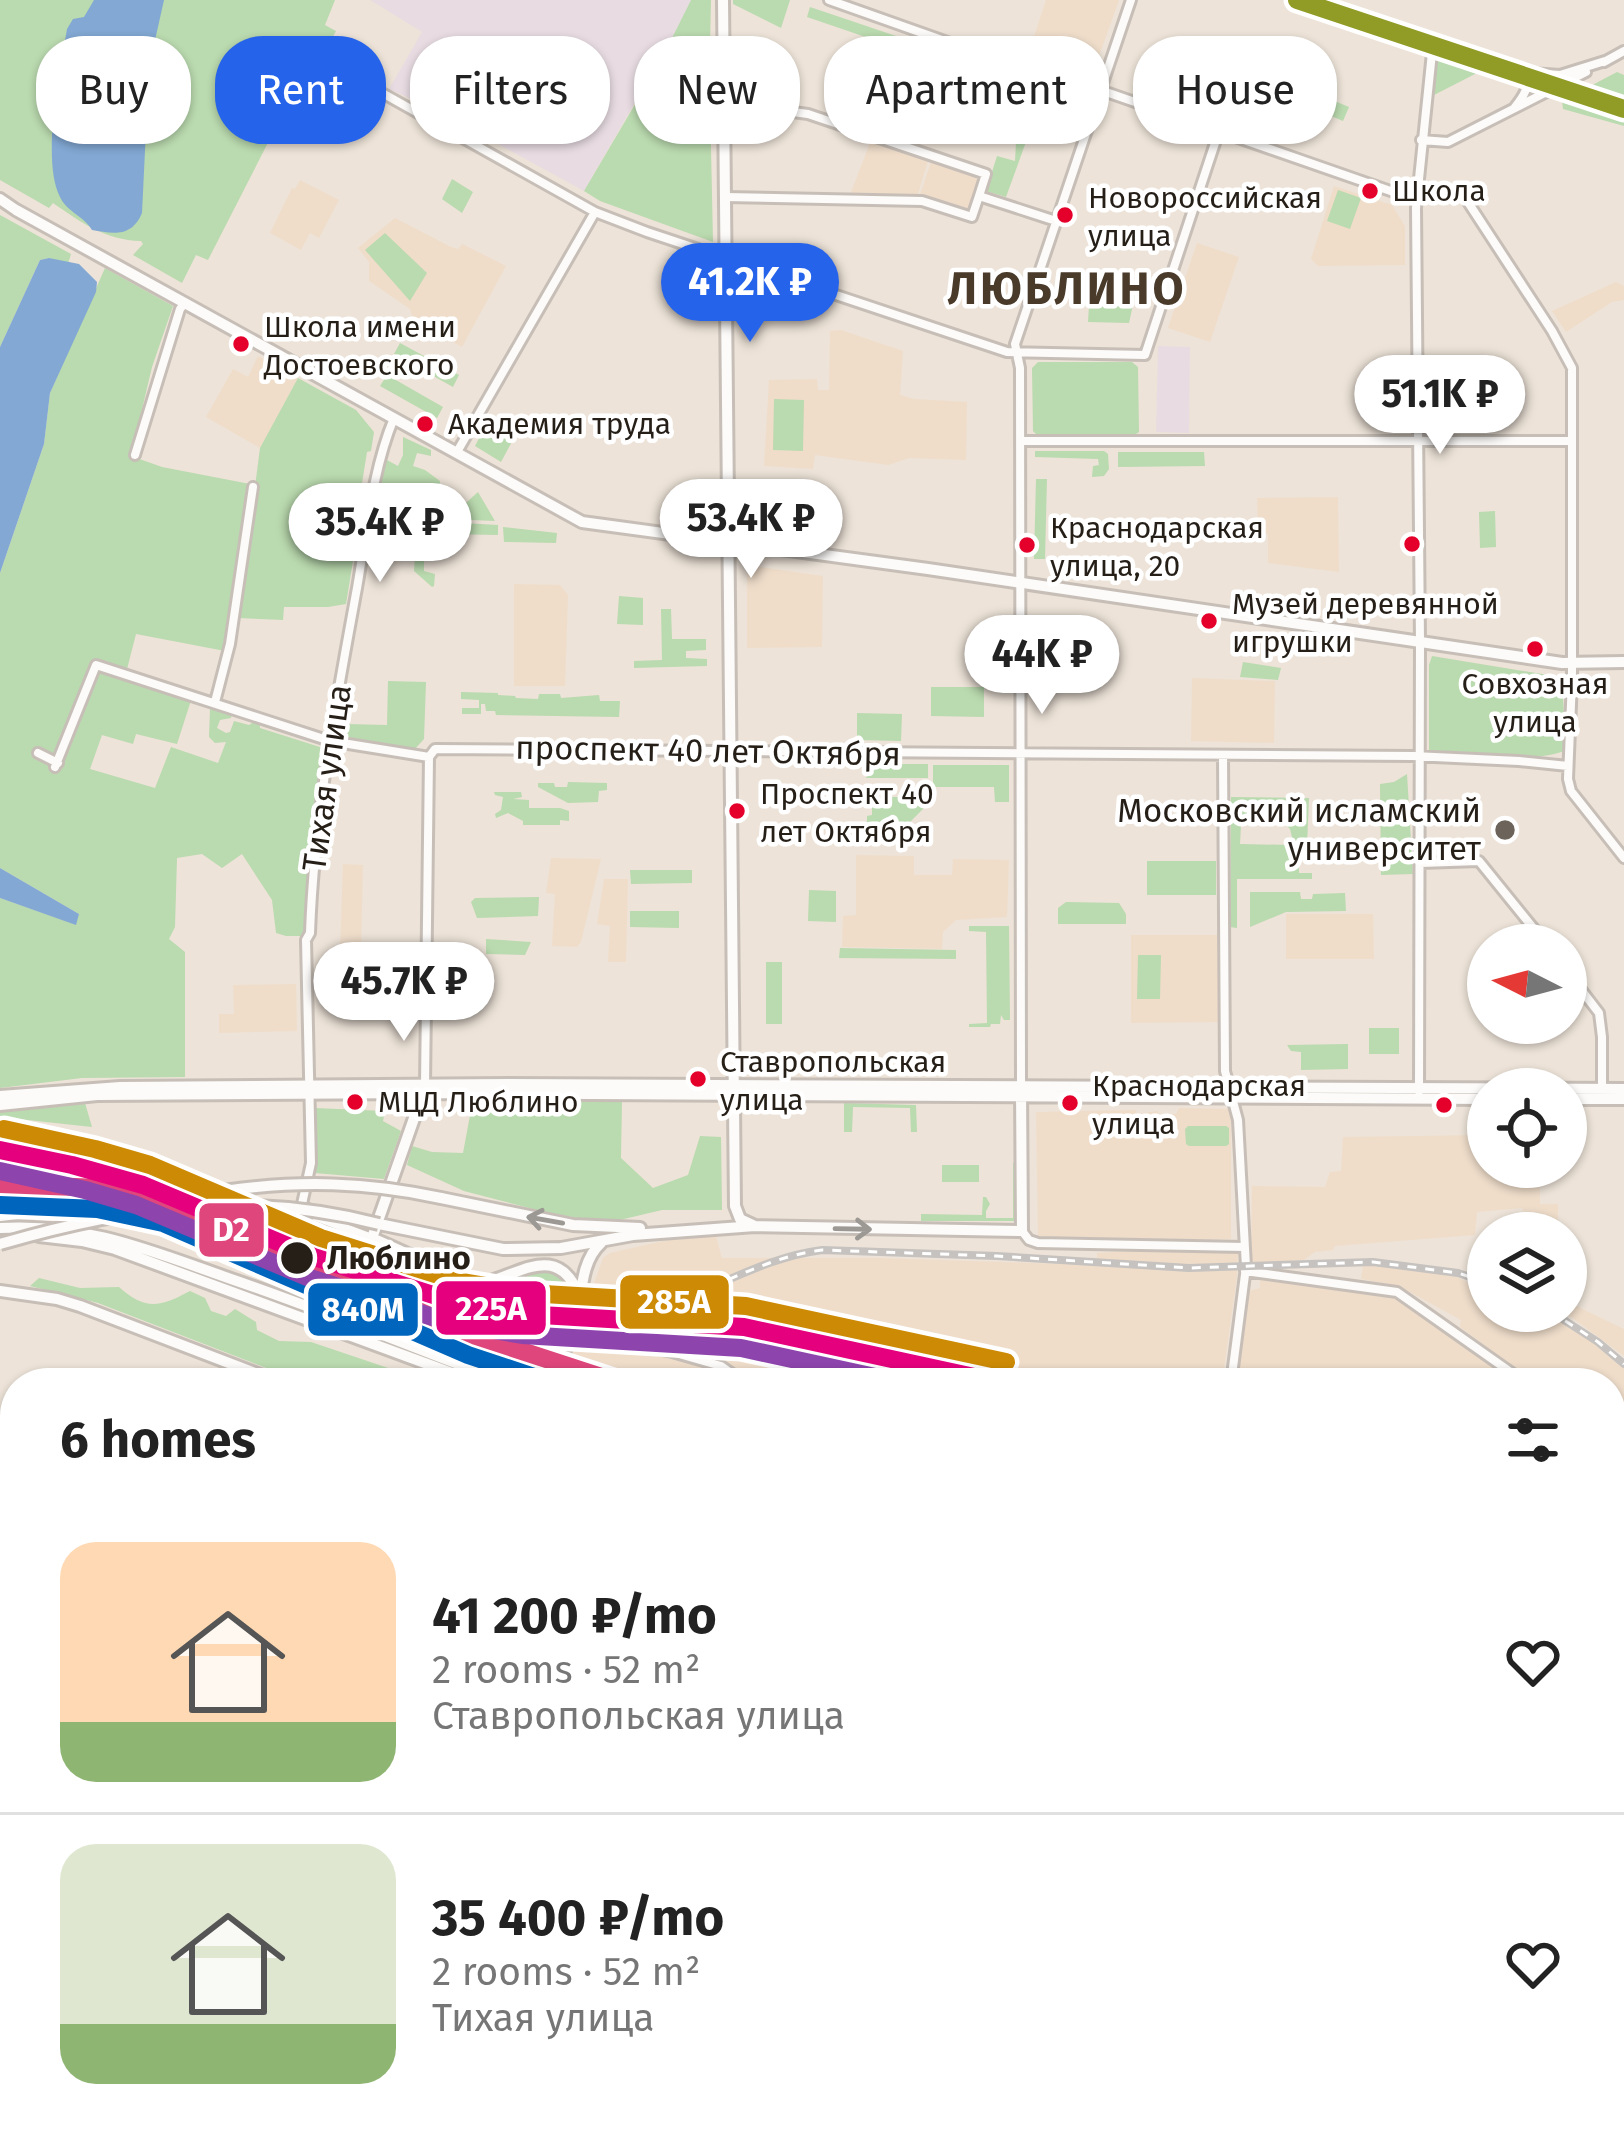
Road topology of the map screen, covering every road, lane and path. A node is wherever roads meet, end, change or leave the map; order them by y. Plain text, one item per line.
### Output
1 (723, 0) edge
2 (829, 0) edge
3 (1131, 0) edge
4 (1310, 0) edge
5 (931, 36) edge
6 (1432, 44) junction
7 (1624, 52) edge
8 (1605, 61) junction
9 (1109, 63) edge
10 (1525, 74) junction
11 (386, 95) edge
12 (1514, 108) junction
13 (800, 112) edge
14 (1421, 140) junction
15 (1082, 144) edge
16 (1215, 144) edge
17 (1256, 144) edge
18 (1416, 194) junction
19 (979, 196) junction
20 (725, 197) junction
21 (0, 199) edge
22 (595, 212) junction
23 (1056, 221) junction
24 (726, 257) junction
25 (185, 303) junction
26 (1017, 354) junction
27 (394, 418) junction
28 (1021, 441) junction
29 (1418, 441) junction
30 (1572, 441) junction
31 (458, 452) junction
32 (135, 455) dead end
33 (253, 487) dead end
34 (728, 542) junction
35 (1021, 583) junction
36 (1420, 640) junction
37 (1624, 662) edge
38 (1571, 663) junction
39 (215, 702) junction
40 (330, 741) junction
41 (730, 752) junction
42 (38, 753) dead end
43 (1021, 754) junction
44 (1223, 756) junction
45 (429, 757) junction
46 (1420, 757) junction
47 (1568, 766) junction
48 (1624, 858) edge
49 (1420, 862) junction
50 (1529, 924) edge
51 (1587, 998) edge
52 (425, 1089) junction
53 (735, 1089) junction
54 (1603, 1089) junction
55 (1624, 1089) edge
56 (309, 1090) junction
57 (1021, 1090) junction
58 (1231, 1091) junction
59 (1419, 1093) junction
60 (1467, 1097) edge
61 (1587, 1099) edge
62 (1624, 1099) edge
63 (0, 1100) edge
64 (735, 1205) junction
65 (0, 1216) edge
66 (378, 1223) junction
67 (755, 1226) junction
68 (1022, 1231) junction
69 (0, 1236) edge
70 (372, 1238) junction
71 (608, 1240) junction
72 (1244, 1247) junction
73 (395, 1248) junction
74 (585, 1270) junction
75 (1246, 1271) junction
76 (567, 1276) junction
77 (0, 1291) edge
78 (810, 1330) dead end
79 (573, 1331) dead end
80 (242, 1368) edge
81 (438, 1368) edge
82 (467, 1368) edge
83 (724, 1368) edge
84 (984, 1368) edge
85 (1233, 1368) edge
86 (1505, 1368) edge

1 - 20 main road
2 - 5 street
3 - 9 street
4 - 6 street
6 - 10 street
6 - 14 street
7 - 8 street
8 - 10 street
8 - 12 street
10 - 12 street
11 - 22 street
12 - 14 street
13 - 19 street
14 - 18 street
15 - 23 street
16 - 26 street
17 - 18 street
18 - 29 street
18 - 30 street
19 - 20 street
19 - 23 street
20 - 24 main road
21 - 25 main road
22 - 24 street
22 - 31 street
23 - 26 street
24 - 26 street
24 - 34 main road
25 - 27 main road
25 - 32 street
26 - 28 street
27 - 31 main road
27 - 40 street, Тихая улица
28 - 29 street
28 - 35 street
29 - 30 street
29 - 36 street
30 - 38 street
31 - 34 main road
33 - 39 street
34 - 35 main road
34 - 41 main road
35 - 36 main road
35 - 43 street
36 - 38 main road
36 - 46 street
37 - 38 main road
38 - 47 street
39 - 40 street, проспект 40 лет Октября
39 - 42 street, проспект 40 лет Октября
40 - 45 street, проспект 40 лет Октября
40 - 56 street, Тихая улица
41 - 43 street, проспект 40 лет Октября
41 - 45 street, проспект 40 лет Октября
41 - 53 main road
43 - 44 street, проспект 40 лет Октября
43 - 57 street
44 - 46 street, проспект 40 лет Октября
44 - 58 street
45 - 52 street
46 - 47 street, проспект 40 лет Октября
46 - 49 street
47 - 48 street
49 - 50 street
49 - 59 street
51 - 54 street
52 - 53 main road
52 - 56 main road
52 - 66 main road
53 - 57 main road
53 - 64 main road
54 - 55 main road
54 - 59 main road
56 - 63 main road
56 - 70 street, Тихая улица
57 - 58 main road
57 - 68 main road
58 - 59 main road
58 - 72 street
59 - 60 main road
61 - 62 main road
64 -> 65 main road, bridge
64 - 67 main road
66 - 70 main road
66 - 73 main road
67 -> 68 main road
67 - 71 main road
68 - 72 street
69 - 71 main road, bridge
69 - 81 main road
69 - 82 main road
70 - 73 main road
71 - 74 main road
72 - 75 street
73 - 76 main road
74 - 76 street
74 - 76 main road
75 - 85 street
75 - 86 street
77 - 80 main road
78 - 84 street
79 - 83 street

